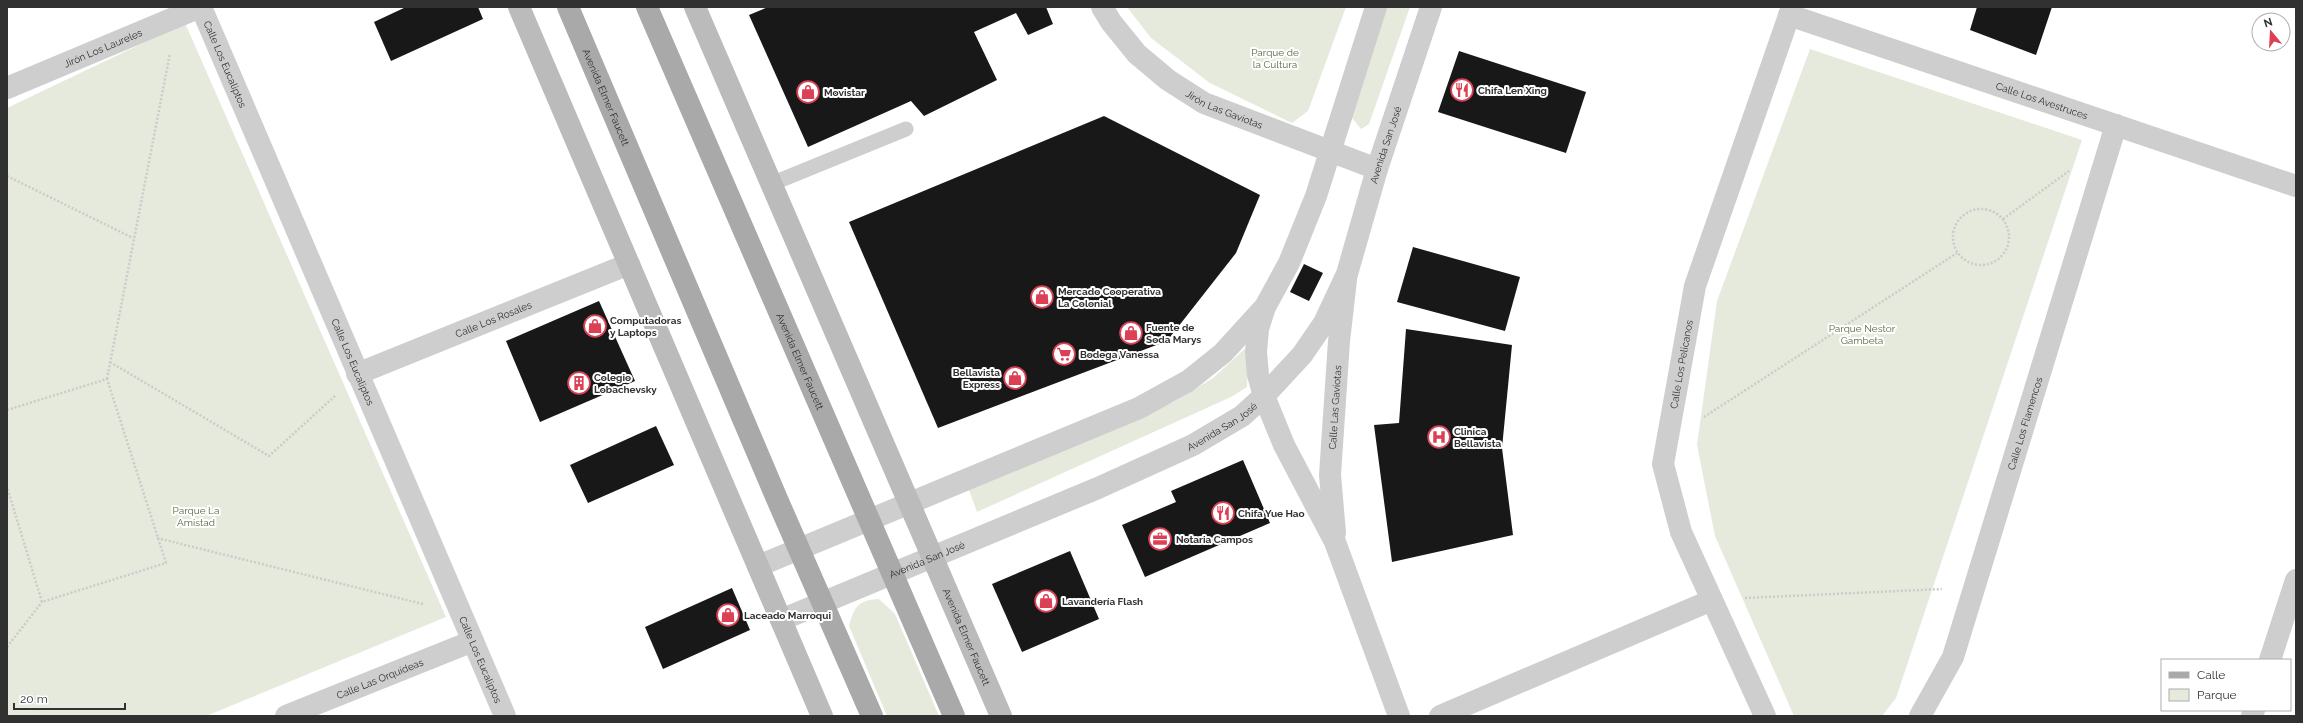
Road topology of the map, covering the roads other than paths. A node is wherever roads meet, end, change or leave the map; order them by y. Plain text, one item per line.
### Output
1 (200, 7) edge
2 (519, 7) edge
3 (568, 7) edge
4 (647, 7) edge
5 (695, 7) edge
6 (1102, 7) edge
7 (1376, 7) edge
8 (1431, 7) edge
9 (1790, 11) edge
10 (7, 88) edge
11 (2116, 125) junction
12 (906, 129) dead end
13 (1330, 153) junction
14 (1377, 169) junction
15 (771, 184) junction
16 (2296, 186) edge
17 (628, 264) junction
18 (1347, 274) junction
19 (1265, 307) junction
20 (357, 374) junction
21 (1264, 396) junction
22 (911, 503) junction
23 (869, 520) junction
24 (1335, 542) junction
25 (799, 549) junction
26 (934, 556) junction
27 (758, 566) junction
28 (893, 573) junction
29 (2296, 580) edge
30 (1712, 600) junction
31 (822, 602) junction
32 (781, 620) junction
33 (473, 641) junction
34 (2270, 659) edge
35 (286, 716) edge
36 (505, 716) edge
37 (822, 716) edge
38 (872, 716) edge
39 (954, 716) edge
40 (1001, 716) edge
41 (1399, 716) edge
42 (1440, 716) edge
43 (1765, 716) edge
44 (1920, 716) edge

1 - 10 street, Jirón Los Laureles
1 - 20 street, Calle Los Eucaliptos
2 - 17 main road
3 - 25 main road, Avenida Elmer Faucett
4 - 23 main road, Avenida Elmer Faucett
5 - 15 main road, Avenida Elmer Faucett
6 - 13 street, Jirón Las Gaviotas
7 - 13 street
8 - 14 street, Avenida San José
9 - 11 street, Calle Los Avestruces
9 - 30 street, Calle Los Pelicanos
11 - 16 street, Calle Los Avestruces
11 - 44 street, Calle Los Flamencos
12 - 15 lane
13 - 14 street, Jirón Las Gaviotas
13 - 19 street
14 - 18 street, Avenida San José
15 - 22 main road, Avenida Elmer Faucett
17 - 20 street, Calle Los Rosales
17 - 27 main road
18 - 21 street, Avenida San José
18 - 24 street, Calle Las Gaviotas
19 - 21 street, Calle Las Gaviotas
19 - 22 street
20 - 33 street, Calle Los Eucaliptos
21 - 24 street, Calle Las Gaviotas
21 - 26 street, Avenida San José
22 - 23 street
22 - 26 main road, Avenida Elmer Faucett
23 - 25 street
23 - 28 main road, Avenida Elmer Faucett
24 - 41 street, Calle Las Gaviotas
25 - 27 street
25 - 31 main road, Avenida Elmer Faucett
26 - 28 street, Avenida San José
26 - 40 main road, Avenida Elmer Faucett
27 - 32 main road
28 - 31 street, Avenida San José
28 - 39 main road, Avenida Elmer Faucett
29 - 34 street
30 - 42 street
30 - 43 street, Calle Los Pelicanos
31 - 32 street, Avenida San José
31 - 38 main road, Avenida Elmer Faucett
32 - 37 main road
33 - 35 street, Calle Las Orquídeas
33 - 36 street, Calle Los Eucaliptos

